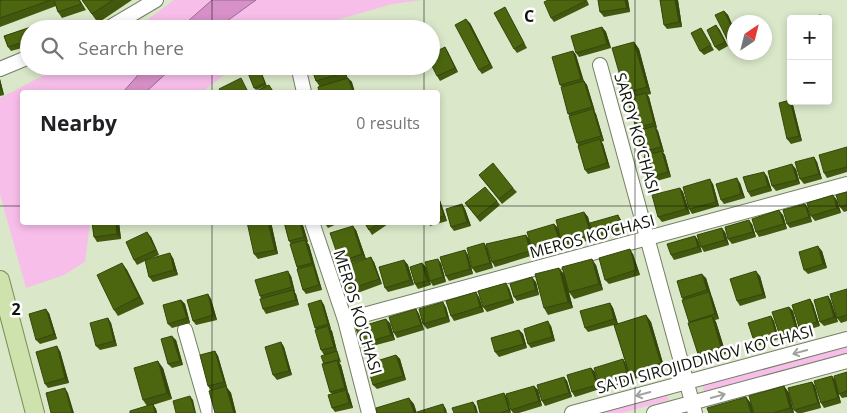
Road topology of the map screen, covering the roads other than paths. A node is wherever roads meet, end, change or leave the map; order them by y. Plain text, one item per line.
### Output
1 (156, 0) edge
2 (122, 20) edge
3 (20, 61) edge
4 (600, 65) dead end
5 (0, 69) edge
6 (300, 75) edge
7 (304, 90) edge
8 (847, 184) edge
9 (313, 225) edge
10 (648, 239) junction
11 (0, 280) edge
12 (345, 320) junction
13 (0, 325) edge
14 (185, 330) dead end
15 (847, 339) edge
16 (847, 361) edge
17 (687, 382) junction
18 (694, 408) edge
19 (23, 413) edge
20 (35, 413) edge
21 (209, 413) edge
22 (368, 413) edge
23 (572, 413) edge
24 (654, 413) edge

1 - 2 street
3 - 5 street
4 - 10 street, SAROY KO‘CHASI
6 - 7 street
8 - 10 street, MEROS KO‘CHASI
9 - 12 street, MEROS KO'CHASI
10 - 12 street, MEROS KO‘CHASI
10 - 17 street, SAROY KO‘CHASI
11 - 20 main road
12 - 22 street, MEROS KO'CHASI
13 - 19 main road
14 - 21 street
15 -> 17 street, SA'DI SIROJIDDINOV KO'CHASI
18 -> 16 street
17 - 18 street, SAROY KO‘CHASI
17 -> 23 street, SA'DI SIROJIDDINOV KO'CHASI
18 - 24 street

